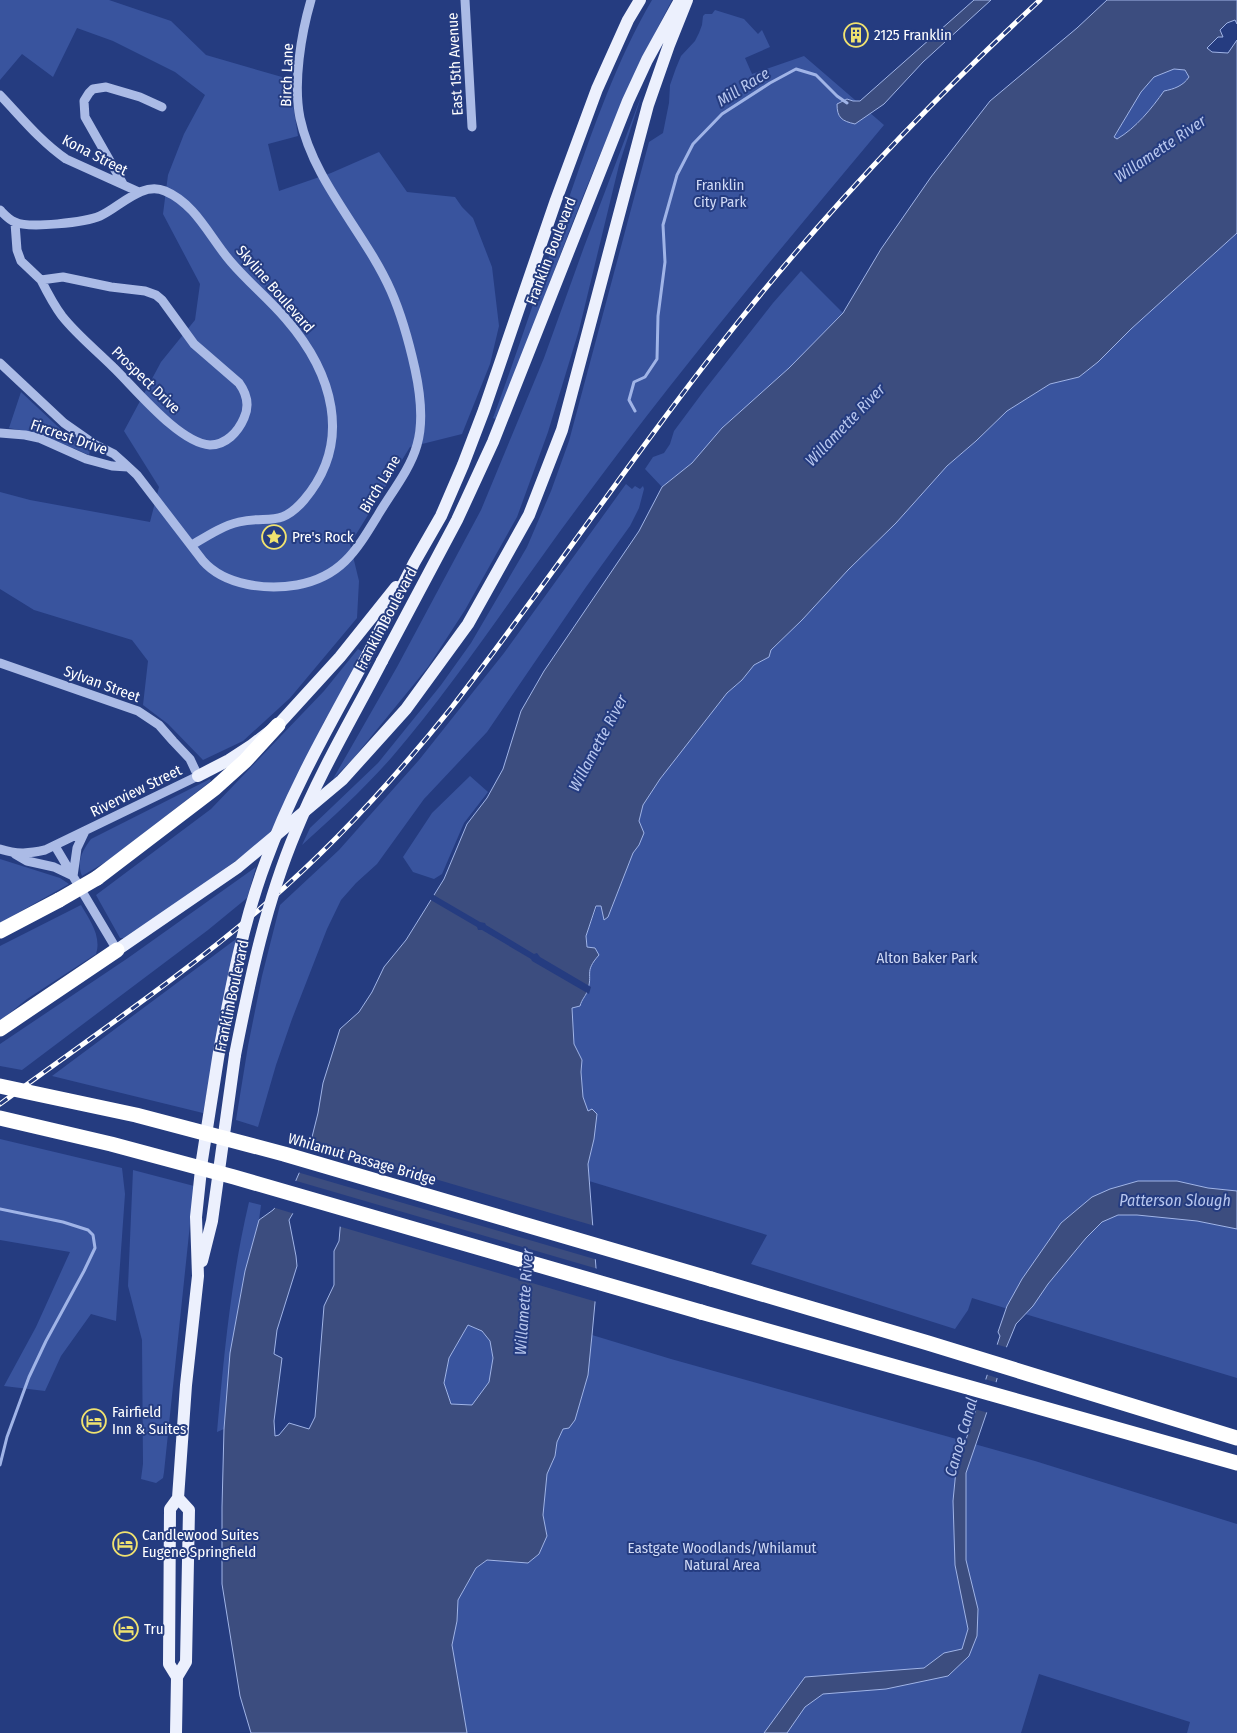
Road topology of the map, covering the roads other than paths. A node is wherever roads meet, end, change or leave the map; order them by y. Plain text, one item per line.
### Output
1 (310, 0) edge
2 (465, 0) edge
3 (640, 0) edge
4 (680, 0) edge
5 (687, 0) edge
6 (0, 94) edge
7 (162, 107) dead end
8 (472, 127) dead end
9 (122, 184) junction
10 (139, 192) junction
11 (0, 210) edge
12 (15, 223) junction
13 (41, 280) junction
14 (0, 363) edge
15 (0, 433) edge
16 (128, 467) junction
17 (192, 545) junction
18 (414, 563) junction
19 (0, 663) edge
20 (278, 725) junction
21 (198, 776) junction
22 (86, 830) junction
23 (54, 846) junction
24 (0, 849) edge
25 (15, 854) junction
26 (74, 876) junction
27 (0, 931) edge
28 (117, 950) junction
29 (0, 1030) edge
30 (0, 1086) edge
31 (0, 1118) edge
32 (198, 1276) junction
33 (1237, 1438) edge
34 (1237, 1463) edge
35 (178, 1498) junction
36 (176, 1678) junction
37 (176, 1733) edge

1 - 17 street, Birch Lane
2 - 8 street, East 15th Avenue
3 - 18 main road, Franklin Boulevard
4 - 32 main road, Franklin Boulevard, bridge
5 - 28 main road
6 - 9 street, Kona Street
7 - 9 street
9 - 10 street, Kona Street
10 - 12 street, Skyline Boulevard
10 - 17 street, Skyline Boulevard
11 - 12 street
12 - 13 street, Prospect Drive
13 - 13 street, Prospect Drive
14 - 16 street, Birch Lane
15 - 16 street, Fircrest Drive
16 - 17 street, Birch Lane
18 - 20 main road
18 - 32 main road, Franklin Boulevard, bridge
19 - 21 street, Sylvan Street
20 - 21 main road
20 - 27 highway, bridge
21 - 22 street, Riverview Street
22 - 23 street, Riverview Street
22 - 26 street, Riverview Street
23 - 25 street, Riverview Street
23 - 26 street
24 - 25 street, Riverview Street
25 - 26 street, Riverview Street
26 - 28 street
28 - 29 highway
30 - 33 highway, Whilamut Passage Bridge, bridge
31 - 34 highway, bridge
32 - 35 main road, Franklin Boulevard
35 - 36 main road, Franklin Boulevard
35 - 36 main road, Franklin Boulevard
36 - 37 main road, Franklin Boulevard

